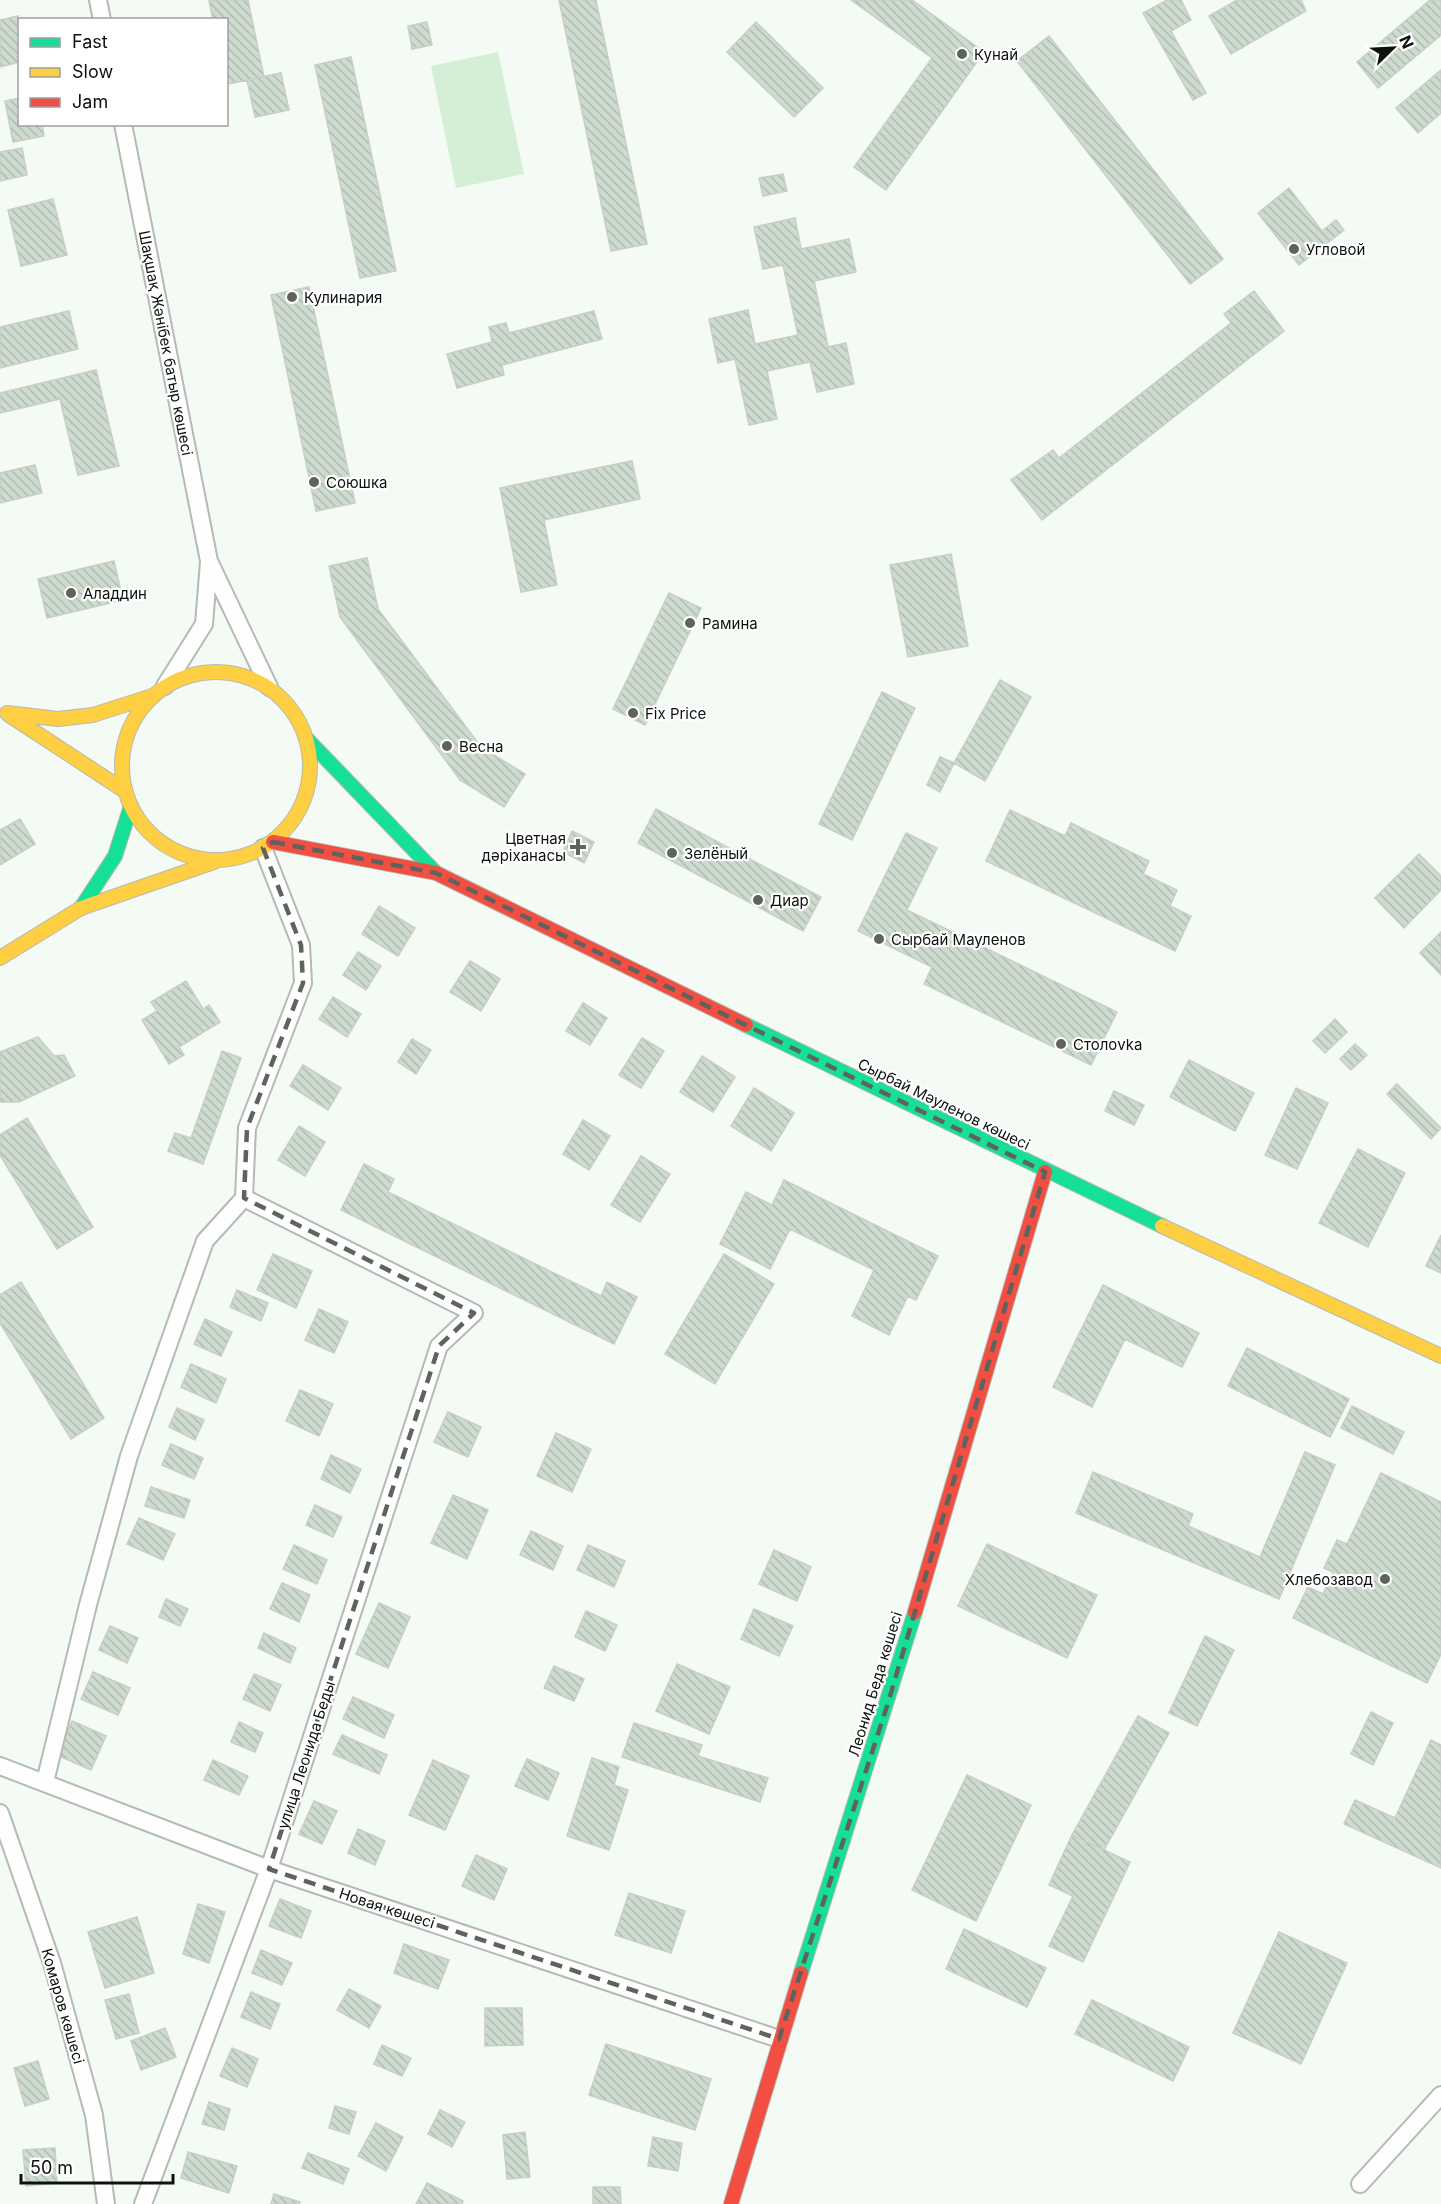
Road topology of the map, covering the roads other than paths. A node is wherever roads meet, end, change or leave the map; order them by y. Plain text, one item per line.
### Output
1 (98, 0) edge
2 (102, 18) edge
3 (123, 126) edge
4 (209, 561) junction
5 (268, 687) junction
6 (159, 691) junction
7 (3, 712) edge
8 (306, 738) junction
9 (125, 791) junction
10 (130, 807) junction
11 (268, 845) junction
12 (218, 861) junction
13 (436, 873) junction
14 (81, 908) junction
15 (0, 958) edge
16 (1045, 1172) junction
17 (244, 1198) junction
18 (1441, 1356) edge
19 (0, 1766) edge
20 (45, 1782) junction
21 (0, 1813) edge
22 (269, 1869) junction
23 (779, 2038) junction
24 (1441, 2095) edge
25 (1360, 2184) dead end
26 (106, 2204) edge
27 (143, 2204) edge
28 (731, 2204) edge

1 - 2 street
3 - 4 street, Шақшақ Жәнібек батыр көшесі
4 - 5 street, Шақшақ Жәнібек батыр көшесі
4 - 6 street, Шақшақ Жәнібек батыр көшесі
5 - 6 main road
5 - 8 main road
6 - 7 main road
6 - 9 main road
7 - 9 main road
8 - 11 main road
8 - 13 main road
9 - 10 main road
10 - 12 main road
10 - 14 main road
11 - 12 main road
11 - 13 main road
11 - 17 street
12 - 14 main road
13 - 16 main road, Сырбай Мәуленов көшесі
14 - 15 main road
16 - 18 main road, Сырбай Мәуленов көшесі
16 - 23 main road, Леонид Беда көшесі
17 - 20 street
17 - 22 street, улица Леонида Беды
19 - 20 street, Новая көшесі
20 - 22 street, Новая көшесі
21 - 26 street, Комаров көшесі
22 - 23 street, Новая көшесі
22 - 27 street, улица Леонида Беды
23 - 28 main road, Леонид Беда көшесі
24 - 25 street

